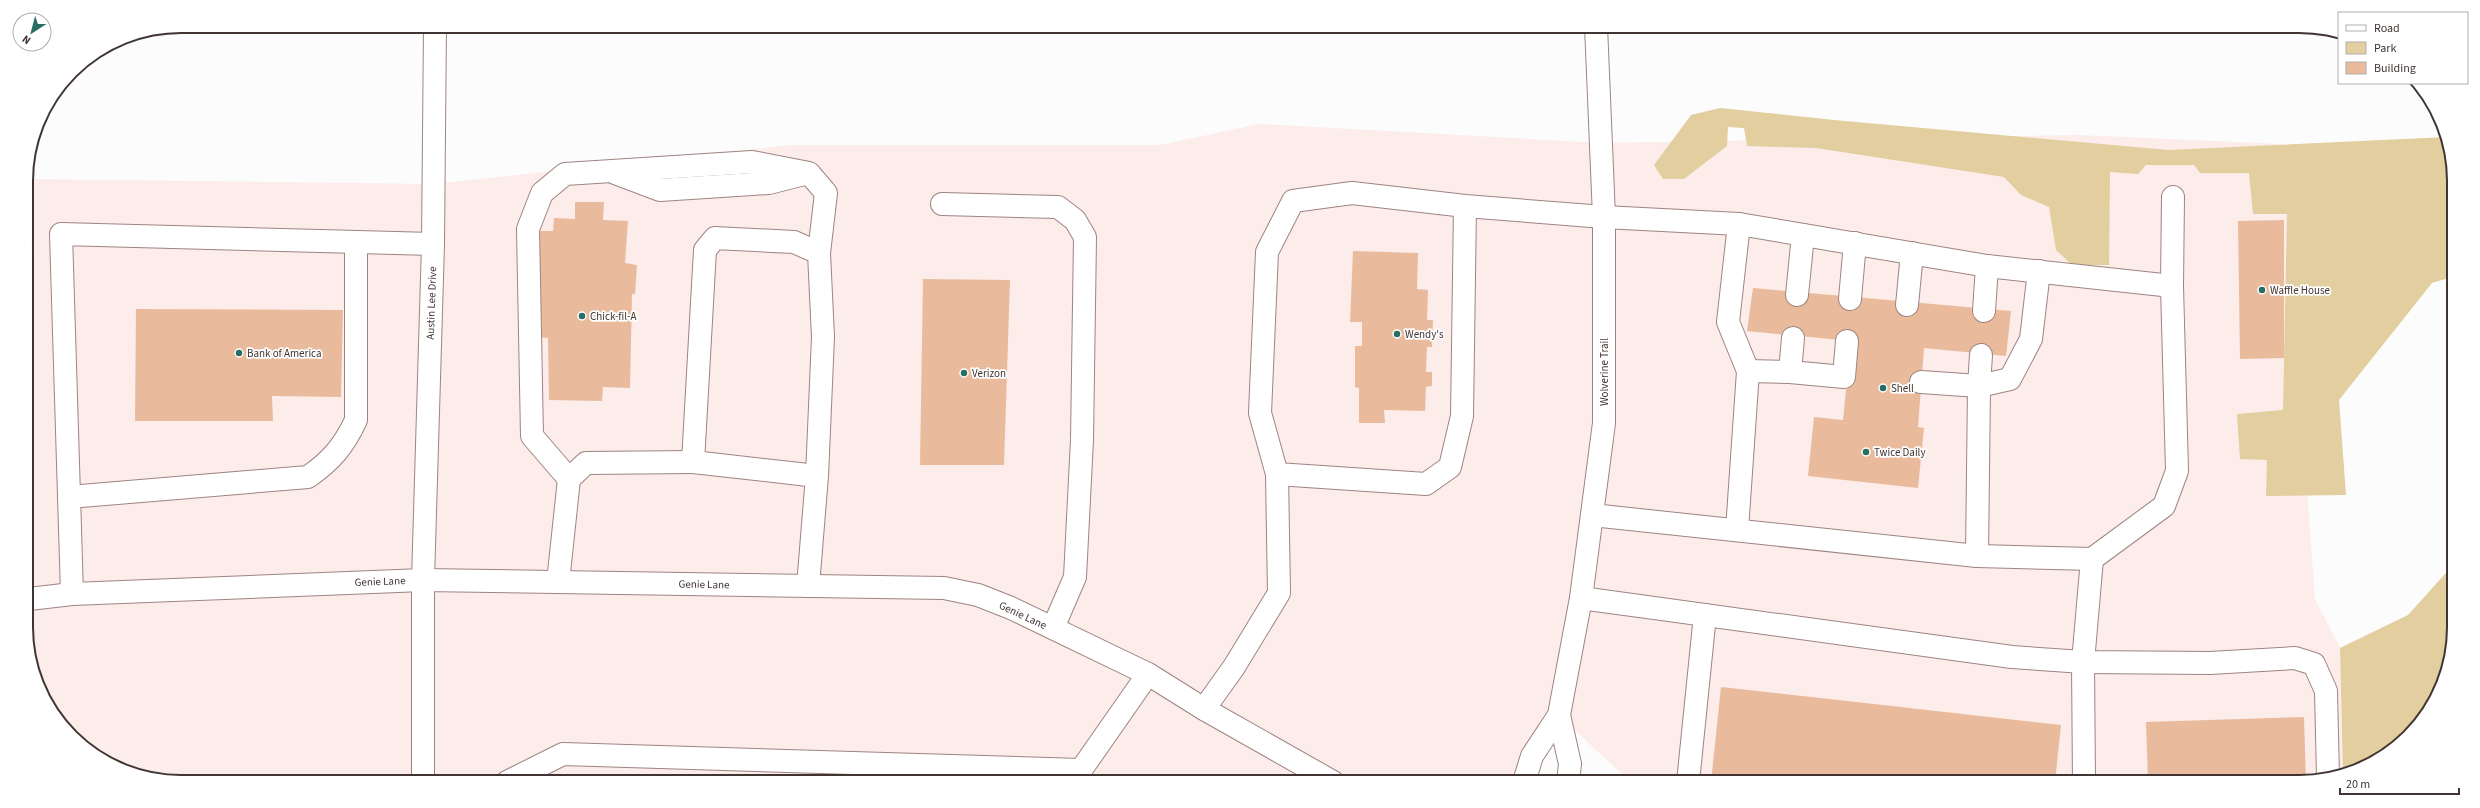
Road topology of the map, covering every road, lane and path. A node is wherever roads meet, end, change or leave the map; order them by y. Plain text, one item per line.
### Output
1 (435, 33) edge
2 (1596, 33) edge
3 (2173, 197) dead end
4 (942, 204) dead end
5 (1466, 206) junction
6 (1604, 217) junction
7 (1739, 224) junction
8 (1803, 235) junction
9 (356, 242) junction
10 (1855, 243) junction
11 (433, 244) junction
12 (1912, 252) junction
13 (818, 253) junction
14 (1987, 266) junction
15 (2039, 271) junction
16 (2172, 286) junction
17 (1798, 295) dead end
18 (1850, 299) dead end
19 (1906, 305) dead end
20 (1984, 311) dead end
21 (1793, 338) dead end
22 (1847, 341) dead end
23 (1981, 355) dead end
24 (1748, 371) junction
25 (1790, 372) junction
26 (1921, 382) dead end
27 (1979, 386) junction
28 (694, 462) junction
29 (1277, 474) junction
30 (817, 476) junction
31 (569, 479) junction
32 (69, 497) junction
33 (1592, 515) junction
34 (1737, 530) junction
35 (1977, 556) junction
36 (2092, 559) junction
37 (423, 580) junction
38 (558, 582) junction
39 (808, 586) junction
40 (72, 594) junction
41 (1582, 598) junction
42 (33, 599) edge
43 (1705, 615) junction
44 (1053, 628) junction
45 (2084, 662) junction
46 (1148, 674) junction
47 (1204, 709) junction
48 (1559, 715) junction
49 (2328, 772) edge
50 (422, 775) edge
51 (521, 775) edge
52 (1057, 775) edge
53 (1082, 775) edge
54 (1321, 775) edge
55 (1526, 775) edge
56 (1569, 775) edge
57 (1689, 775) edge
58 (2084, 775) edge

1 - 11 street, Austin Lee Drive
2 - 6 street, Wolverine Trail
3 - 16 street
4 - 44 street
5 - 6 street
5 - 29 street
5 - 29 street
6 - 7 street
6 - 33 street, Wolverine Trail
7 - 8 street
7 - 24 street
8 - 10 street
8 - 17 street
9 - 11 street
9 - 32 street
9 - 32 street
10 - 12 street
10 - 18 street
11 - 37 street, Austin Lee Drive
12 - 14 street
12 - 19 street
13 - 28 street
13 - 30 street
13 - 31 street
14 - 15 street
14 - 20 street
15 - 16 street
15 - 27 street
16 - 36 street
21 - 25 street
22 - 25 street
23 - 27 street
24 - 25 street
24 - 34 street
26 - 27 street
27 - 35 street
28 - 30 street
28 - 31 street
29 - 47 street
30 - 39 street
31 - 38 street
32 - 40 street
33 - 34 street
33 - 41 street, Wolverine Trail
34 - 35 street
35 - 36 street
36 - 45 street
37 - 38 street, Genie Lane
37 - 40 street, Genie Lane
37 - 50 street, Austin Lee Drive
38 - 39 street, Genie Lane
39 - 44 street, Genie Lane
40 - 42 street, Genie Lane
41 - 43 street
41 - 48 street, Wolverine Trail
43 - 45 street
43 - 57 street
44 - 46 street, Genie Lane
45 - 49 street
45 - 58 street
46 - 47 street, Genie Lane
46 - 53 street
47 - 54 street, Genie Lane
48 - 55 street, Wolverine Trail
48 - 56 street, Wolverine Trail
51 - 52 street

